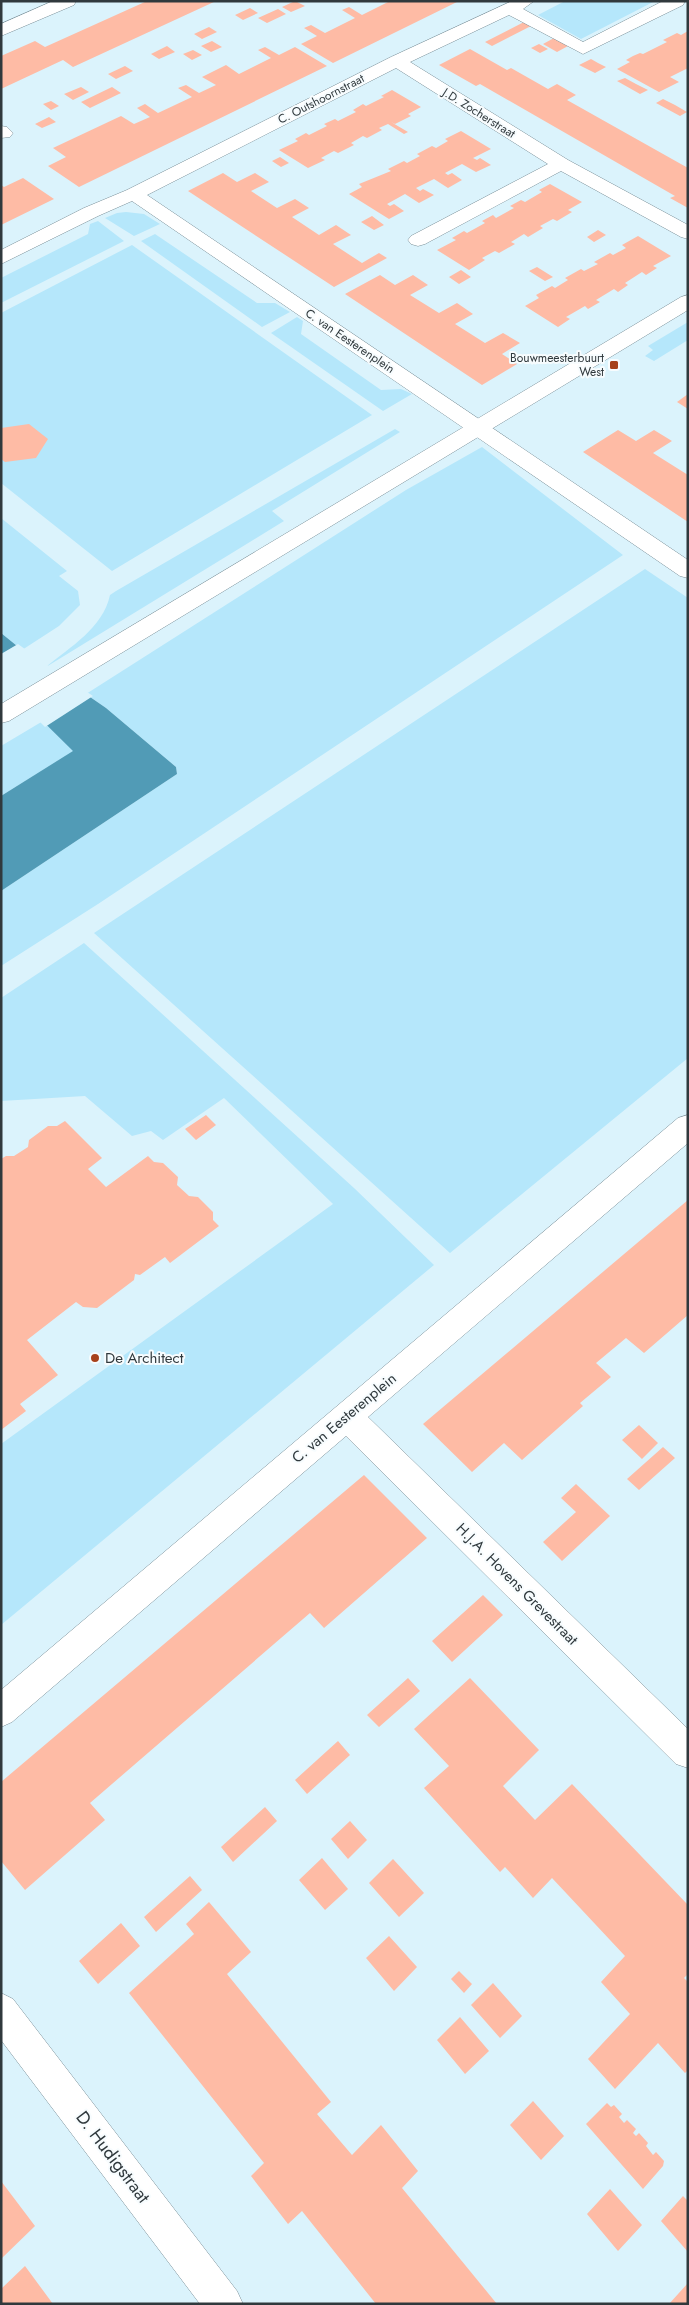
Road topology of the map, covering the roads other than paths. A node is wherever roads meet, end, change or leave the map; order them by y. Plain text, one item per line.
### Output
1 (68, 1) edge
2 (678, 1) edge
3 (518, 5) edge
4 (1, 31) edge
5 (397, 61) junction
6 (561, 164) junction
7 (134, 194) junction
8 (688, 233) edge
9 (418, 240) dead end
10 (1, 258) edge
11 (688, 301) edge
12 (478, 427) junction
13 (688, 571) edge
14 (5, 712) edge
15 (688, 1126) edge
16 (347, 1416) junction
17 (1, 1711) edge
18 (688, 1752) edge
19 (1, 2011) edge
20 (224, 2304) edge

1 - 4 street
2 - 3 street, C. Outshoornstraat
3 - 5 street, C. Outshoornstraat
5 - 6 street, J.D. Zocherstraat
5 - 7 street, C. Outshoornstraat
6 - 8 street, J.D. Zocherstraat
6 - 9 street
7 - 10 street
7 - 12 street, C. van Eesterenplein
11 - 12 street
12 - 13 street, C. van Eesterenplein
12 - 14 street
15 - 16 street, C. van Eesterenplein
16 - 17 street, C. van Eesterenplein
16 - 18 street, H.J.A. Hovens Grevestraat
19 - 20 street, D. Hudigstraat

